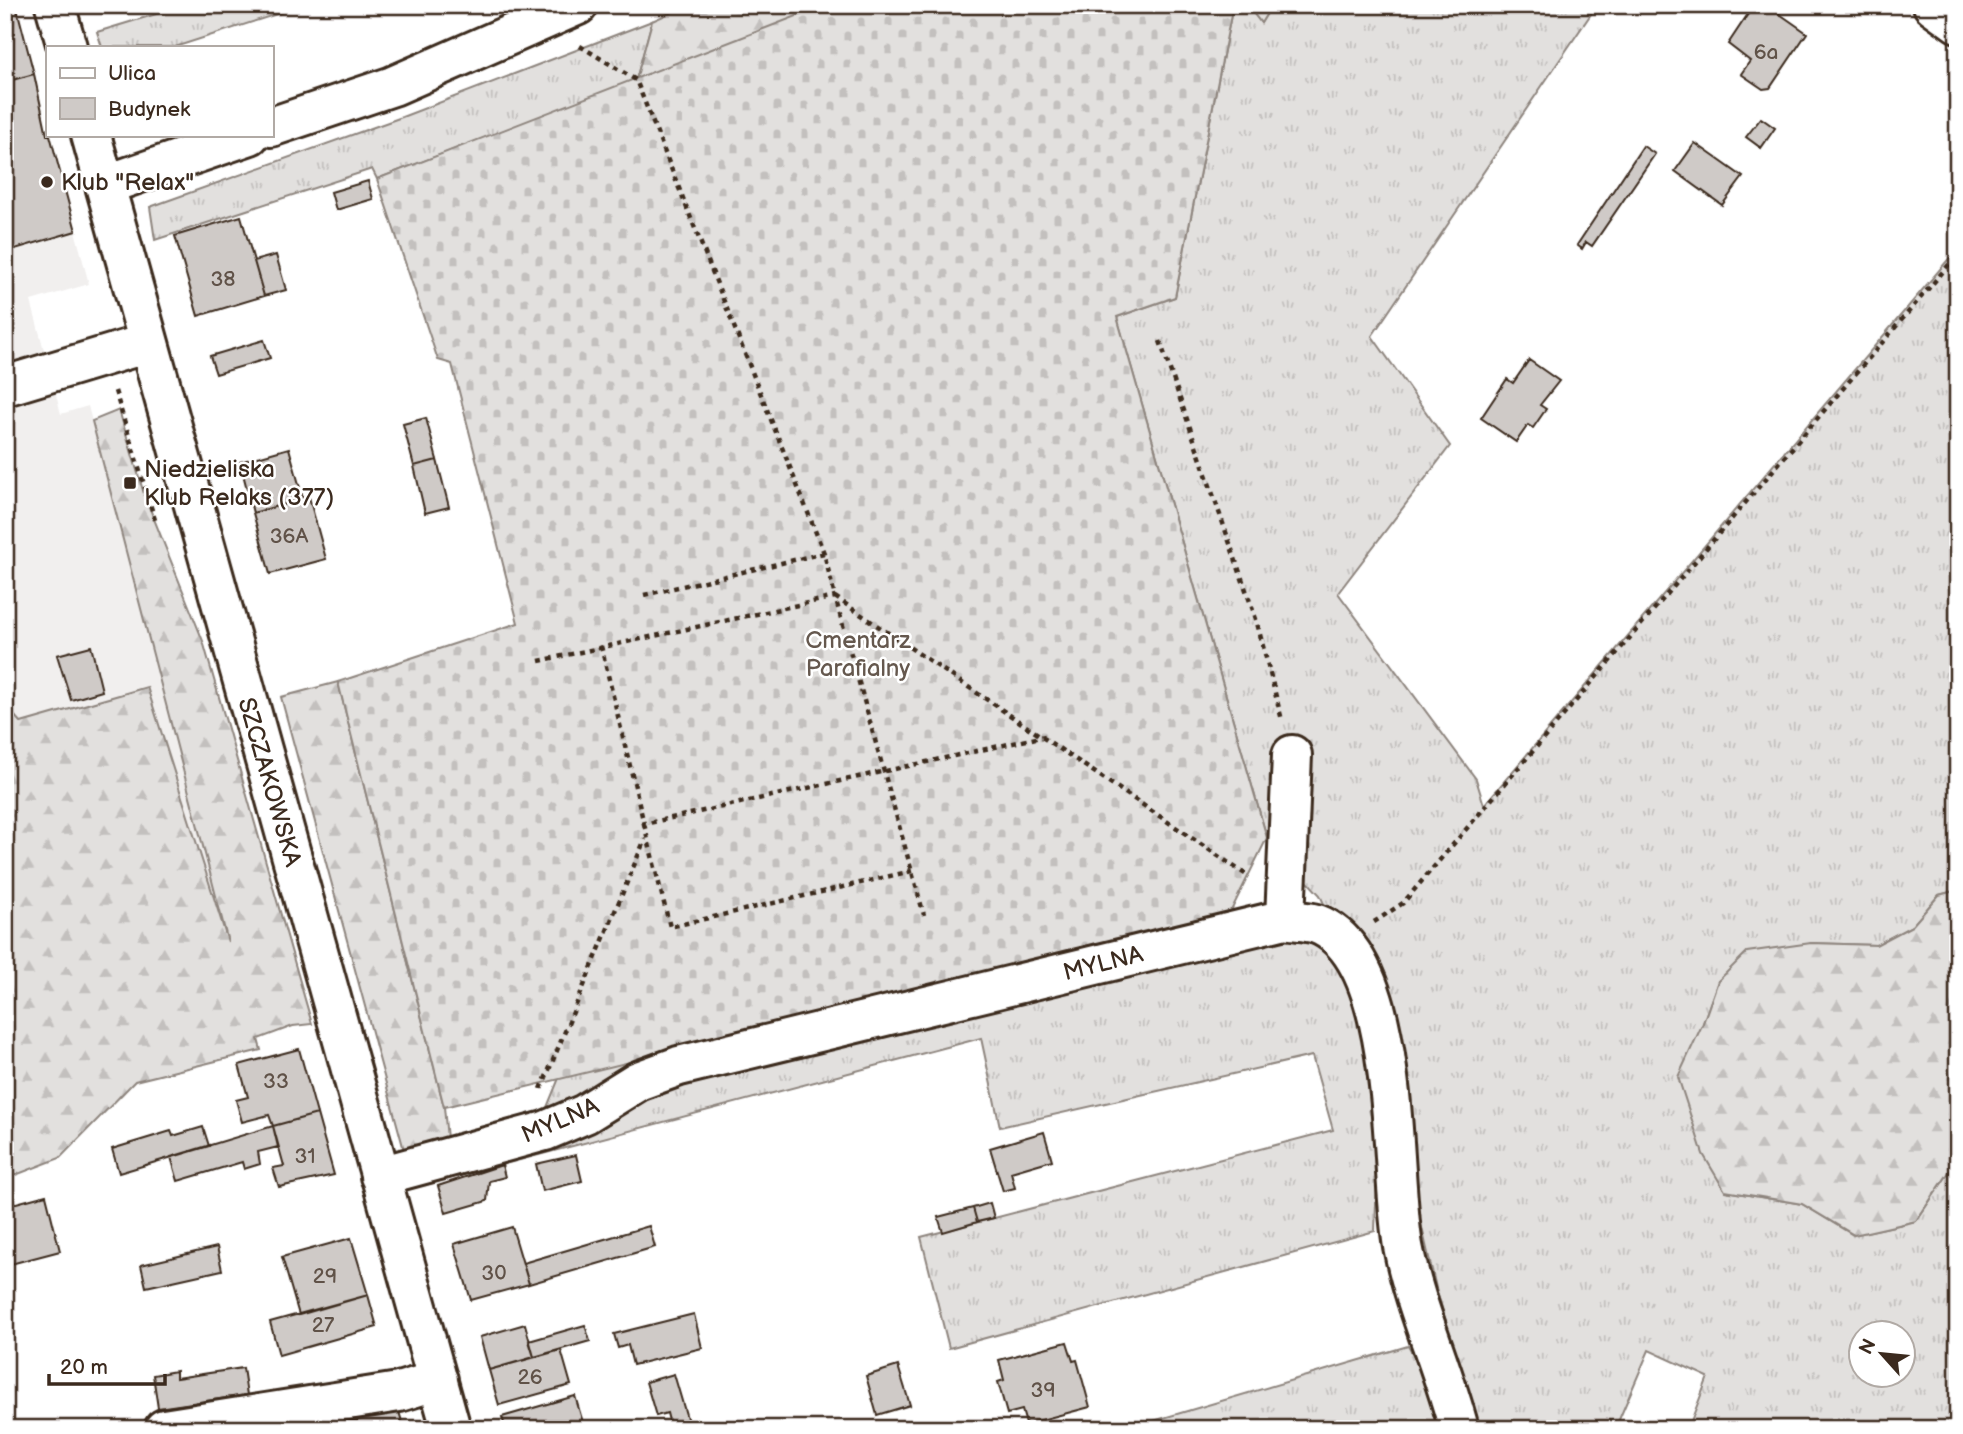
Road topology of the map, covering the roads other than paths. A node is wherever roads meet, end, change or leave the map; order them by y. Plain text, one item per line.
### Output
1 (55, 5) edge
2 (578, 5) edge
3 (1933, 5) edge
4 (1958, 23) edge
5 (67, 46) edge
6 (273, 126) edge
7 (91, 136) edge
8 (247, 136) edge
9 (105, 185) junction
10 (148, 343) junction
11 (5, 386) edge
12 (1292, 755) road end
13 (1285, 919) junction
14 (380, 1176) junction
15 (438, 1380) junction
16 (164, 1429) edge
17 (452, 1429) edge
18 (1459, 1429) edge

1 - 5 street
2 - 6 street
3 - 4 street
7 - 9 street, SZCZAKOWSKA
8 - 9 street
9 - 10 street, SZCZAKOWSKA
10 - 11 street
10 - 14 street, SZCZAKOWSKA
12 - 13 street
13 - 14 street, MYLNA
13 - 18 street, MYLNA
14 - 15 street, SZCZAKOWSKA
15 - 16 street
15 - 17 street, SZCZAKOWSKA

